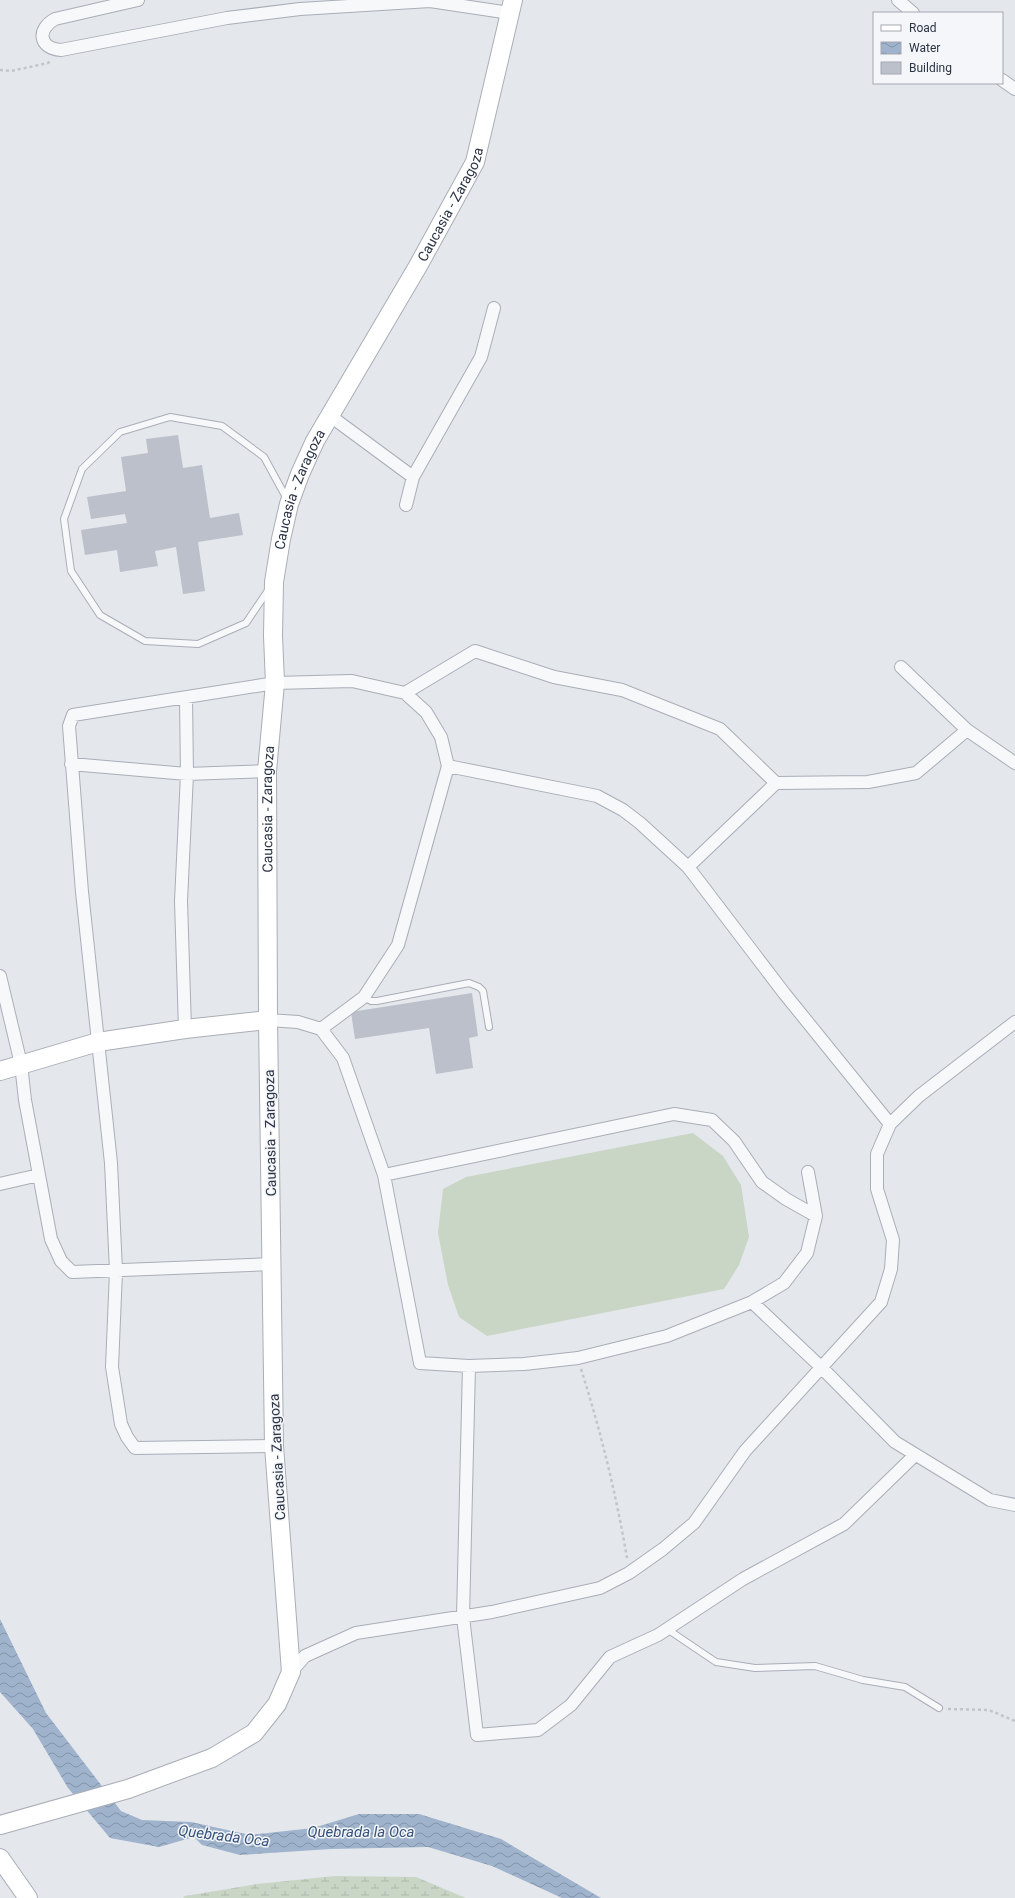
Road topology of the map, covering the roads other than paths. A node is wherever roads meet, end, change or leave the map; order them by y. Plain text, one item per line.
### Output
1 (138, 0) edge
2 (898, 0) edge
3 (512, 6) edge
4 (912, 12) edge
5 (1003, 81) edge
6 (1015, 89) edge
7 (494, 308) dead end
8 (329, 415) junction
9 (413, 477) junction
10 (289, 504) junction
11 (406, 505) dead end
12 (274, 582) junction
13 (900, 667) dead end
14 (275, 684) junction
15 (405, 693) junction
16 (186, 698) junction
17 (967, 730) junction
18 (1015, 763) edge
19 (71, 764) junction
20 (448, 766) junction
21 (267, 771) junction
22 (187, 774) junction
23 (776, 783) junction
24 (688, 867) junction
25 (0, 976) edge
26 (364, 997) junction
27 (268, 1020) junction
28 (1015, 1022) edge
29 (489, 1027) dead end
30 (185, 1029) junction
31 (321, 1029) junction
32 (98, 1042) junction
33 (21, 1064) junction
34 (0, 1071) edge
35 (890, 1124) junction
36 (808, 1172) dead end
37 (39, 1175) junction
38 (384, 1175) junction
39 (0, 1184) edge
40 (816, 1216) junction
41 (272, 1264) junction
42 (116, 1271) junction
43 (752, 1302) junction
44 (469, 1366) junction
45 (822, 1368) junction
46 (274, 1446) junction
47 (915, 1455) junction
48 (1015, 1505) edge
49 (463, 1617) junction
50 (667, 1629) junction
51 (291, 1672) junction
52 (940, 1708) road end
53 (0, 1825) edge
54 (0, 1858) edge
55 (28, 1898) edge

1 - 3 street
2 - 4 street
3 - 8 main road, Caucasia - Zaragoza
5 - 6 street
7 - 9 street
8 - 9 street
8 - 10 main road, Caucasia - Zaragoza
9 - 11 street
10 - 12 main road, Caucasia - Zaragoza
10 - 12 lane
12 - 14 main road, Caucasia - Zaragoza
13 - 17 street
14 - 15 street
14 - 16 street
14 - 21 main road, Caucasia - Zaragoza
15 - 20 street
15 - 23 street
16 - 19 street
16 - 22 street
17 - 18 street
17 - 23 street
19 - 22 street
19 - 32 street
20 - 24 street
20 - 26 street
21 - 22 street
21 - 27 main road, Caucasia - Zaragoza
22 - 30 street
23 - 24 street
24 - 35 street
25 - 33 street
26 - 29 lane
26 - 31 street
27 - 30 main road
27 - 31 street
27 - 41 main road, Caucasia - Zaragoza
28 - 35 street
30 - 32 main road
31 - 38 street
32 - 33 main road
32 - 42 street
33 - 34 main road
33 - 37 street
35 - 45 street
36 - 40 street
37 - 39 street
37 - 42 street
38 - 40 street
38 - 44 street
40 - 43 street
41 - 42 street
41 - 46 main road, Caucasia - Zaragoza
42 - 46 street
43 - 44 street
43 - 45 street
44 - 49 street
45 - 47 street
45 - 49 street
46 - 51 main road, Caucasia - Zaragoza
47 - 48 street
47 - 50 street
49 - 50 street
49 - 51 street
50 - 52 lane
51 - 53 main road
54 - 55 main road

